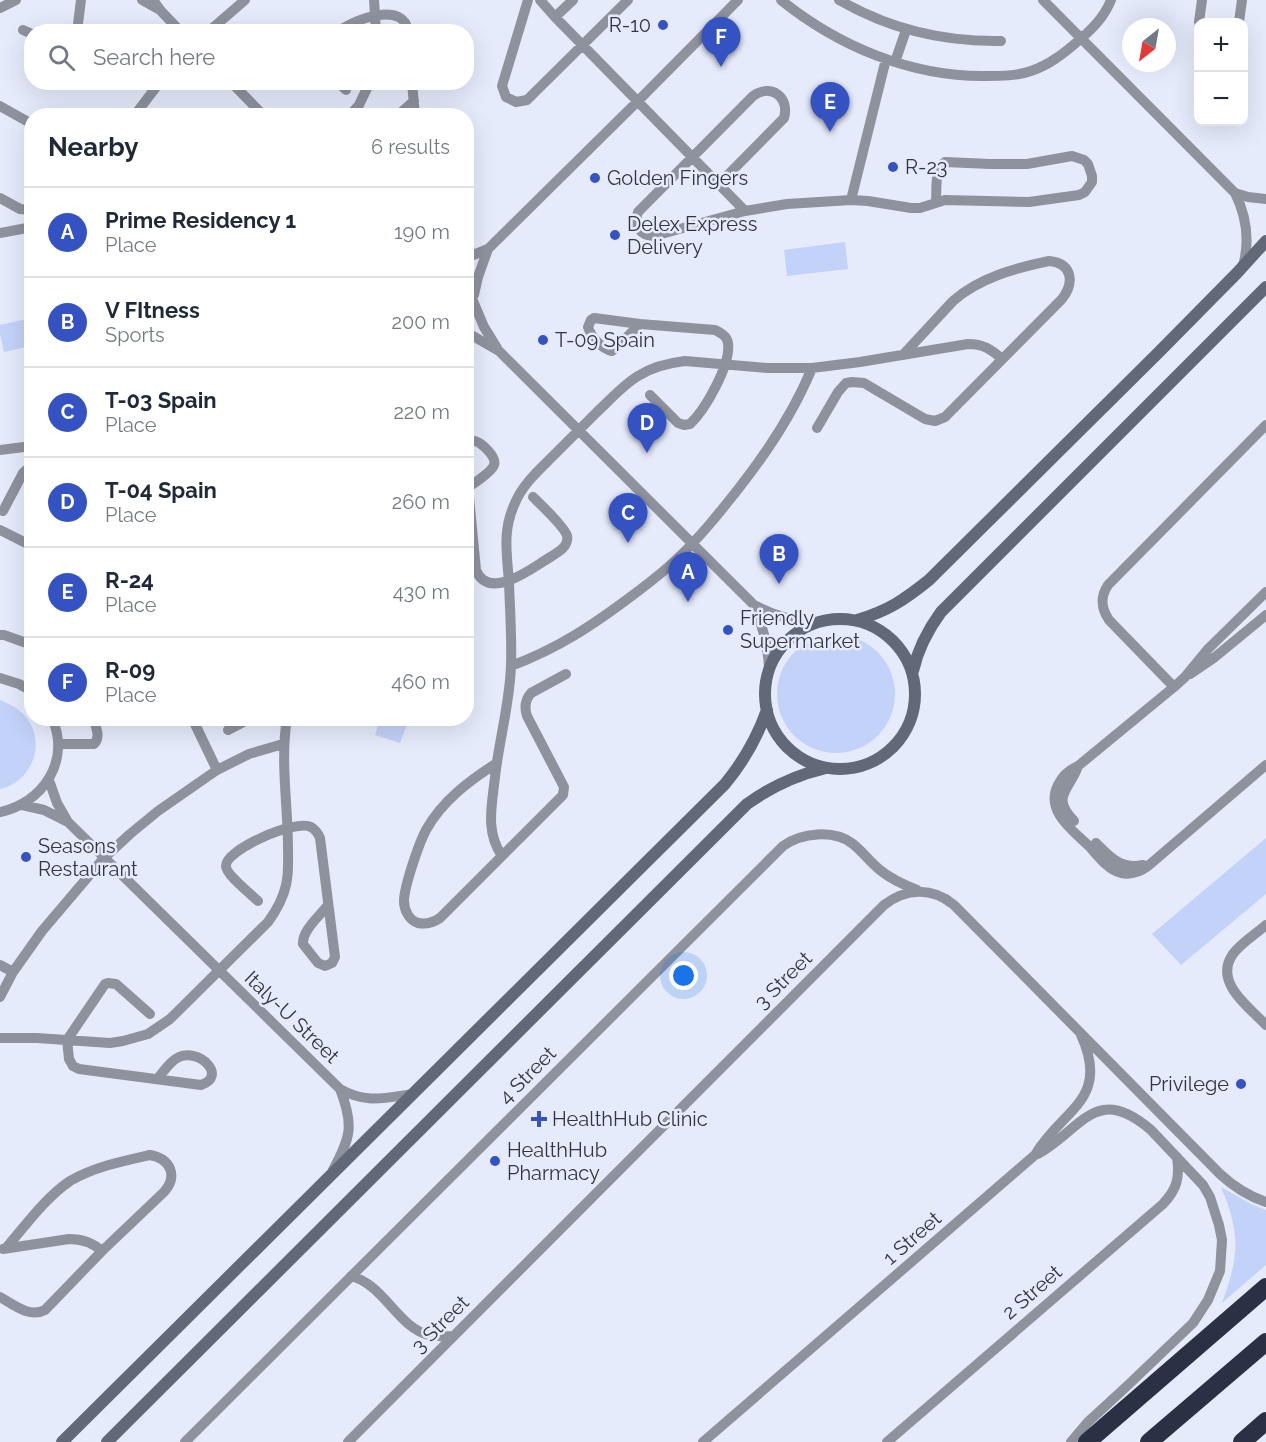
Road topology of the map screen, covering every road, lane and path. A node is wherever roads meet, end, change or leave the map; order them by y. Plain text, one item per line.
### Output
1 (5, 0) edge
2 (16, 0) edge
3 (81, 0) edge
4 (142, 0) edge
5 (153, 0) edge
6 (246, 0) edge
7 (374, 0) edge
8 (528, 0) edge
9 (540, 0) edge
10 (573, 0) edge
11 (628, 0) edge
12 (738, 0) edge
13 (781, 0) edge
14 (839, 0) edge
15 (1043, 0) edge
16 (1111, 0) edge
17 (1202, 0) edge
18 (1242, 0) edge
19 (0, 8) edge
20 (161, 11) junction
21 (375, 15) junction
22 (555, 17) junction
23 (1200, 18) edge
24 (1240, 18) edge
25 (79, 24) edge
26 (173, 24) edge
27 (218, 24) edge
28 (349, 24) edge
29 (376, 24) edge
30 (406, 24) edge
31 (906, 30) junction
32 (1080, 39) junction
33 (1001, 41) dead end
34 (582, 45) junction
35 (891, 60) junction
36 (154, 90) edge
37 (239, 90) edge
38 (366, 90) edge
39 (413, 90) edge
40 (414, 101) junction
41 (638, 101) junction
42 (0, 106) edge
43 (140, 108) edge
44 (256, 108) edge
45 (356, 108) edge
46 (406, 108) edge
47 (415, 108) edge
48 (24, 120) edge
49 (693, 158) junction
50 (719, 184) junction
51 (1235, 193) junction
52 (0, 198) edge
53 (1266, 199) edge
54 (851, 200) junction
55 (936, 202) junction
56 (24, 209) edge
57 (745, 211) junction
58 (24, 228) edge
59 (0, 233) edge
60 (1266, 241) edge
61 (488, 249) junction
62 (474, 255) edge
63 (1243, 267) junction
64 (1266, 287) edge
65 (474, 294) edge
66 (474, 301) edge
67 (640, 324) junction
68 (474, 336) edge
69 (499, 351) junction
70 (903, 355) junction
71 (1002, 358) junction
72 (726, 364) junction
73 (812, 368) junction
74 (650, 395) dead end
75 (1266, 425) edge
76 (817, 428) dead end
77 (578, 430) junction
78 (474, 442) edge
79 (24, 447) edge
80 (0, 450) edge
81 (24, 472) edge
82 (474, 483) edge
83 (533, 497) dead end
84 (3, 511) dead end
85 (0, 530) edge
86 (24, 542) edge
87 (692, 544) junction
88 (474, 546) edge
89 (509, 581) junction
90 (1266, 592) edge
91 (754, 605) junction
92 (1266, 615) edge
93 (857, 620) junction
94 (814, 622) junction
95 (0, 635) edge
96 (24, 642) edge
97 (511, 666) junction
98 (769, 668) junction
99 (913, 671) junction
100 (566, 674) dead end
101 (1185, 677) junction
102 (0, 678) edge
103 (24, 683) edge
104 (20, 684) junction
105 (24, 687) edge
106 (1174, 687) junction
107 (766, 710) junction
108 (54, 726) edge
109 (95, 726) edge
110 (196, 726) edge
111 (236, 726) edge
112 (285, 726) edge
113 (228, 730) dead end
114 (58, 744) junction
115 (284, 744) junction
116 (497, 763) junction
117 (1266, 765) edge
118 (826, 768) junction
119 (217, 770) junction
120 (48, 780) junction
121 (22, 805) junction
122 (0, 812) edge
123 (68, 822) junction
124 (288, 828) junction
125 (502, 856) junction
126 (104, 858) junction
127 (920, 891) junction
128 (258, 901) dead end
129 (328, 905) junction
130 (1266, 926) edge
131 (0, 965) edge
132 (219, 971) junction
133 (13, 972) junction
134 (0, 998) edge
135 (150, 1014) dead end
136 (1266, 1025) edge
137 (1080, 1032) junction
138 (0, 1038) edge
139 (68, 1040) junction
140 (158, 1078) junction
141 (340, 1089) junction
142 (413, 1094) junction
143 (1035, 1155) junction
144 (1176, 1157) junction
145 (330, 1176) junction
146 (1266, 1202) edge
147 (3, 1249) edge
148 (102, 1251) junction
149 (351, 1276) junction
150 (1266, 1287) edge
151 (0, 1297) edge
152 (453, 1336) junction
153 (1266, 1342) edge
154 (1266, 1421) edge
155 (62, 1442) edge
156 (107, 1442) edge
157 (185, 1442) edge
158 (348, 1442) edge
159 (703, 1442) edge
160 (886, 1442) edge
161 (1071, 1442) edge
162 (1087, 1442) edge
163 (1149, 1442) edge
164 (1242, 1442) edge

1 - 19 street
2 - 19 street
3 - 25 street
4 - 20 street
5 - 20 street
6 - 27 street
7 - 21 street
8 - 34 street
9 - 22 street
10 - 22 street
11 - 34 street
12 - 41 street
13 - 35 street
14 - 31 street
15 - 32 street
16 - 32 street
17 - 23 street
18 - 24 street
20 - 26 street
21 - 28 street
21 - 29 street
21 - 30 street
22 - 34 street
31 - 33 street
31 - 35 street
32 - 35 street
32 - 51 street
34 - 41 street
35 - 54 street
36 - 43 street
37 - 44 street
38 - 45 street
39 - 40 street
40 - 46 street
40 - 47 street
41 - 49 street
41 - 61 street
42 - 48 street
49 - 50 street
49 - 50 street
49 - 57 street
50 - 57 street
51 - 53 street
51 - 63 street
52 - 56 street
54 - 55 street
54 - 57 street
55 - 55 street
58 - 59 street
60 - 63 street
61 - 62 street
61 - 65 street
63 - 93 street
64 - 99 street
66 - 69 street
67 - 67 street
67 - 72 street
68 - 69 street
69 - 77 street
70 - 71 street
70 - 71 street
70 - 73 street
71 - 76 street
72 - 73 street
72 - 74 street
72 - 77 street
73 - 87 street
75 - 106 street
77 - 87 street
77 - 89 street
78 - 82 street
79 - 80 street
81 - 84 street
83 - 89 street
85 - 86 street
87 - 91 street
87 - 97 street
88 - 89 street
89 - 97 street
90 - 101 street
91 - 94 street
91 - 98 street
92 - 101 street
93 - 94 street
93 - 99 street
94 - 98 street
95 - 96 street
97 - 116 street
98 - 107 street
99 - 118 street
100 - 125 street
101 - 106 street
102 - 104 street
103 - 104 street
104 - 105 street
106 - 117 street
107 - 118 street
107 - 142 street
108 - 114 street
109 - 114 street
110 - 119 street
111 - 113 street
112 - 115 street, Italy-U Street
114 - 120 street
115 - 119 street
115 - 124 street, Italy-U Street
116 - 125 street
116 - 125 street
118 - 156 street
119 - 126 street
120 - 121 street
120 - 123 street, Italy-U Street
121 - 122 street
121 - 123 street, Italy-U Street
123 - 126 street, Italy-U Street
124 - 128 street
124 - 129 street
124 - 132 street, Italy-U Street
126 - 132 street, Italy-U Street
126 - 133 street
127 - 137 street
127 - 149 street, 4 Street
127 - 152 street, 3 Street
129 - 129 street
130 - 136 street
131 - 133 street
132 - 139 street, Italy-U Street
132 - 141 street, Italy-U Street
133 - 134 street
135 - 139 street
137 - 143 street, 1 Street
137 - 146 street
138 - 139 street, Italy-U Street
139 - 140 street
140 - 140 street
141 - 142 street, Italy-U Street
141 - 145 street, Italy-U Street
142 - 145 street
143 - 144 street
143 - 159 street, 1 Street
144 - 160 street, 2 Street
144 - 161 street
145 - 155 street
147 - 148 street
147 - 148 street
148 - 151 street
149 - 152 street
149 - 157 street, 4 Street
150 - 162 highway
152 - 158 street, 3 Street
153 - 163 highway
154 - 164 highway

